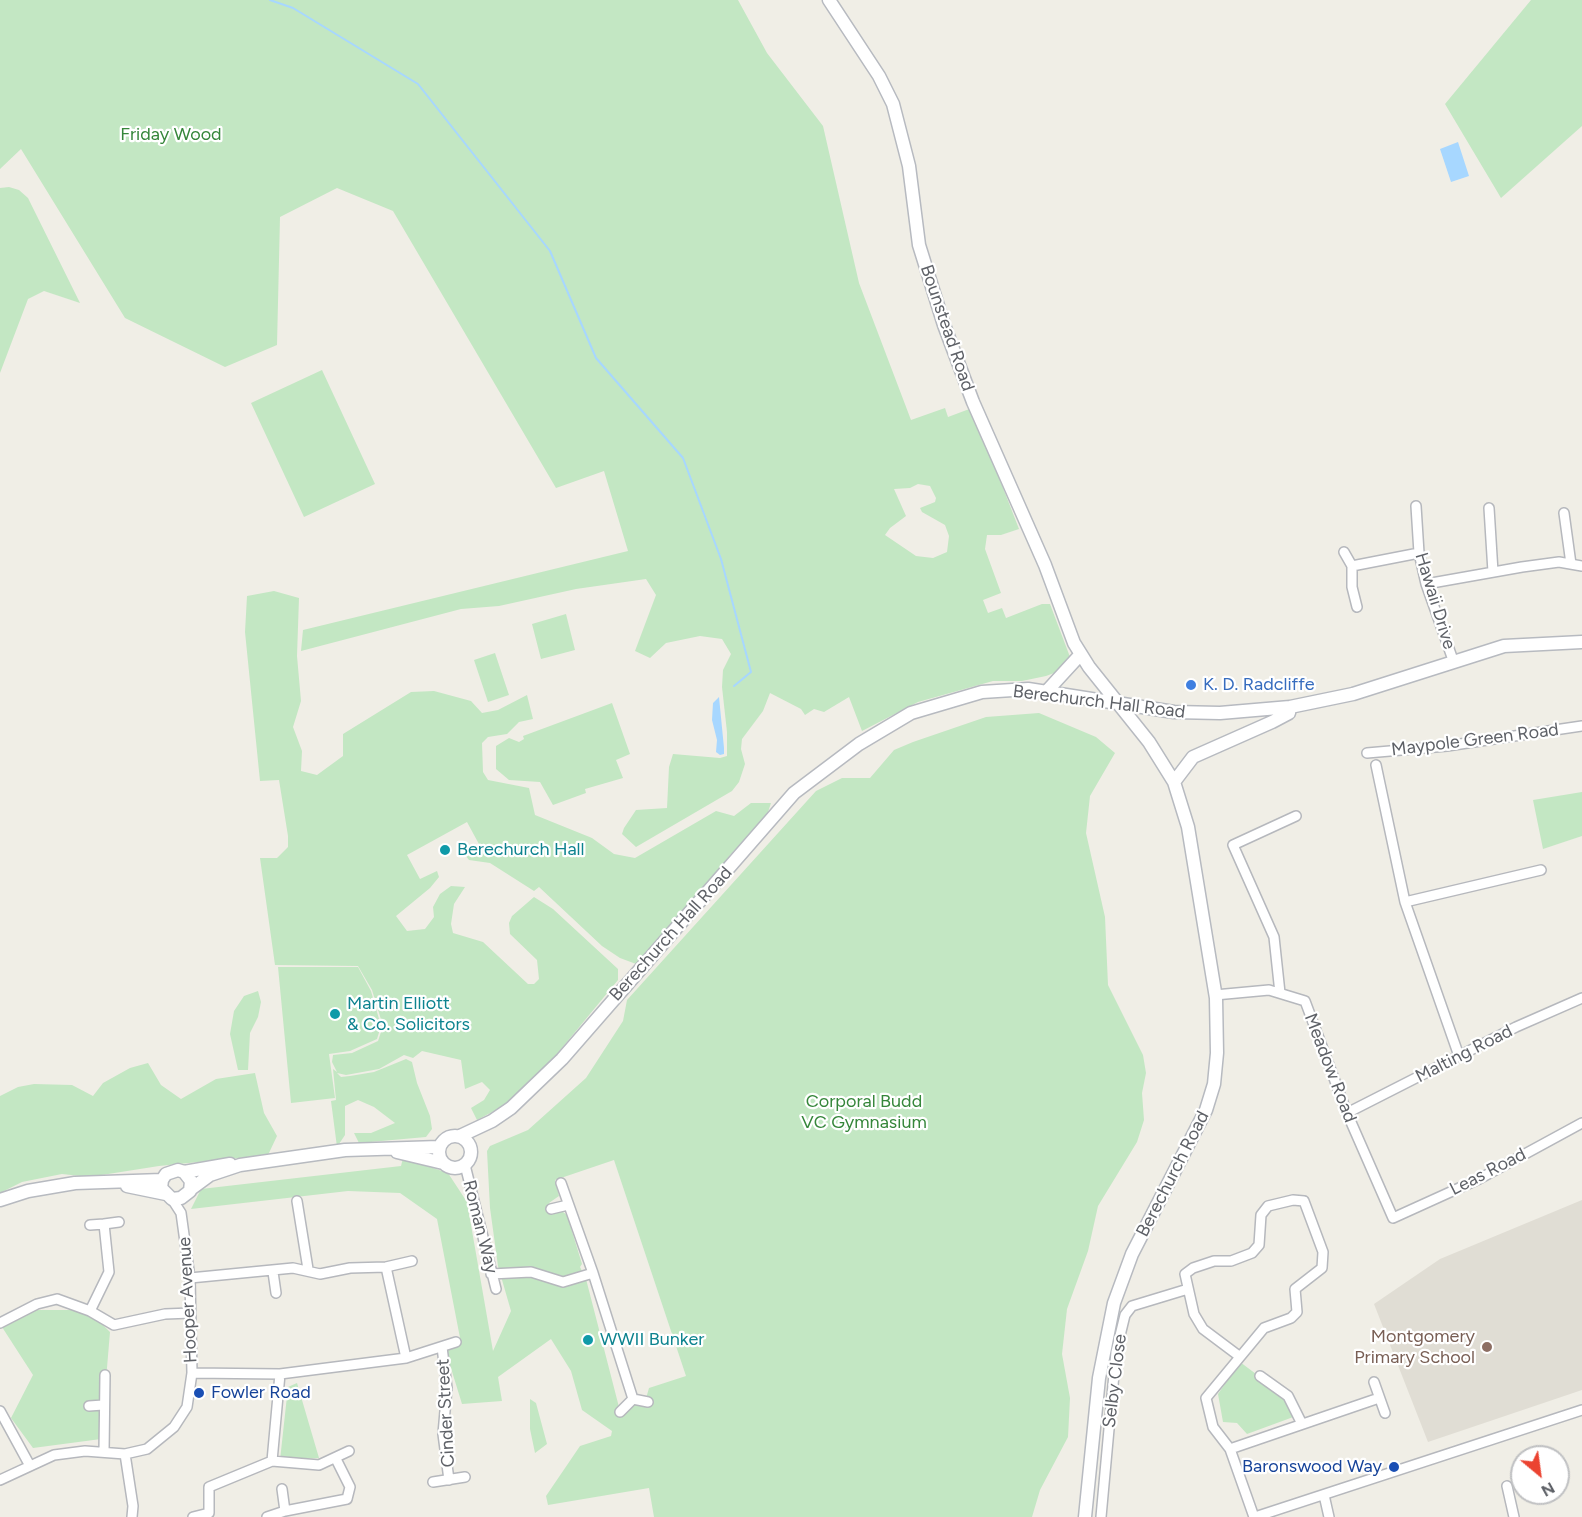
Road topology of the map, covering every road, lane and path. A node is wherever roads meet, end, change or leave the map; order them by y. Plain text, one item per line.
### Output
1 (829, 0) edge
2 (1416, 506) dead end
3 (1489, 508) dead end
4 (1564, 513) dead end
5 (1578, 532) dead end
6 (1567, 534) junction
7 (1344, 552) dead end
8 (1419, 553) junction
9 (1571, 564) junction
10 (1352, 566) junction
11 (1582, 566) edge
12 (1493, 572) junction
13 (1426, 584) junction
14 (1357, 607) dead end
15 (1582, 642) edge
16 (1080, 655) junction
17 (1453, 660) junction
18 (1046, 692) junction
19 (1120, 706) junction
20 (1290, 707) junction
21 (1148, 709) junction
22 (1582, 726) edge
23 (1141, 731) junction
24 (1367, 753) dead end
25 (1376, 765) dead end
26 (1174, 782) junction
27 (1296, 816) dead end
28 (1541, 870) dead end
29 (1405, 902) junction
30 (1280, 993) junction
31 (1215, 994) junction
32 (1582, 998) edge
33 (1459, 1056) junction
34 (1347, 1113) junction
35 (492, 1121) junction
36 (1582, 1123) edge
37 (460, 1136) junction
38 (470, 1146) junction
39 (439, 1147) junction
40 (390, 1149) junction
41 (443, 1162) junction
42 (240, 1165) junction
43 (465, 1165) junction
44 (184, 1172) junction
45 (162, 1180) junction
46 (117, 1182) junction
47 (561, 1183) dead end
48 (189, 1192) junction
49 (169, 1197) junction
50 (0, 1200) edge
51 (297, 1200) dead end
52 (567, 1204) junction
53 (551, 1209) dead end
54 (181, 1213) junction
55 (1393, 1218) joint
56 (118, 1222) dead end
57 (104, 1224) junction
58 (90, 1225) dead end
59 (412, 1261) dead end
60 (386, 1267) junction
61 (308, 1269) junction
62 (273, 1272) junction
63 (593, 1273) junction
64 (491, 1274) junction
65 (190, 1278) junction
66 (1188, 1288) junction
67 (496, 1289) dead end
68 (276, 1293) dead end
69 (90, 1311) junction
70 (191, 1313) junction
71 (1, 1322) edge
72 (456, 1342) dead end
73 (442, 1347) junction
74 (1239, 1356) junction
75 (406, 1358) junction
76 (192, 1373) junction
77 (280, 1374) junction
78 (105, 1375) dead end
79 (1260, 1376) dead end
80 (1374, 1382) dead end
81 (1379, 1398) junction
82 (633, 1399) junction
83 (648, 1402) dead end
84 (103, 1405) junction
85 (89, 1406) dead end
86 (1582, 1410) edge
87 (0, 1411) edge
88 (620, 1413) dead end
89 (1384, 1413) dead end
90 (1302, 1424) junction
91 (1230, 1449) junction
92 (349, 1451) dead end
93 (104, 1452) junction
94 (125, 1454) junction
95 (336, 1458) junction
96 (272, 1461) junction
97 (29, 1464) junction
98 (465, 1477) dead end
99 (0, 1480) edge
100 (449, 1480) junction
101 (434, 1482) dead end
102 (1507, 1486) dead end
103 (282, 1489) dead end
104 (1324, 1495) junction
105 (285, 1511) junction
106 (210, 1515) edge
107 (132, 1517) edge
108 (193, 1517) edge
109 (267, 1517) edge
110 (1085, 1517) edge
111 (1101, 1517) edge
112 (1254, 1517) edge
113 (1329, 1517) edge
114 (1514, 1517) edge

1 - 16 street, Bounstead Road
2 - 8 street, Hawaii Drive
3 - 12 street
4 - 6 street
5 - 6 street
6 - 9 street
7 - 10 street
8 - 10 street
8 - 13 street, Hawaii Drive
9 - 11 street
9 - 12 street
10 - 14 street
12 - 13 street
13 - 17 street, Hawaii Drive
15 - 17 street, Berechurch Hall Road
16 - 18 street
16 - 19 street, Bounstead Road
17 - 20 street, Berechurch Hall Road
18 - 19 street, Berechurch Hall Road
18 - 35 street, Berechurch Hall Road
19 - 21 street, Berechurch Hall Road
19 - 23 street, Berechurch Road
20 - 21 street, Berechurch Hall Road
20 - 26 street
21 - 23 street
22 - 24 street, Maypole Green Road
23 - 26 street, Berechurch Road
25 - 29 street
26 - 31 street, Berechurch Road
27 - 30 street
28 - 29 street
29 - 33 street
30 - 31 street, Meadow Road
30 - 34 street, Meadow Road
31 - 110 street, Berechurch Road
32 - 33 street, Malting Road
33 - 34 street, Malting Road
34 - 55 street, Meadow Road
35 - 37 street, Berechurch Hall Road
35 - 38 street, Berechurch Hall Road
36 - 55 street, Leas Road
37 - 38 street
37 - 39 street
38 - 43 street
39 - 40 street
39 - 41 street
40 - 41 street
40 - 42 street
41 - 43 street
42 - 44 street
42 - 48 street
43 - 64 street, Roman Way
44 - 45 street
44 - 48 street
45 - 46 street
45 - 49 street
46 - 49 street
46 - 50 street
47 - 52 street
48 - 49 street
48 - 54 street
49 - 54 street, Hooper Avenue
51 - 61 street
52 - 53 street
52 - 63 street
54 - 65 street, Hooper Avenue
56 - 57 street
57 - 58 street
57 - 69 street
59 - 60 street
60 - 61 street
60 - 75 street
61 - 62 street
62 - 65 street
62 - 68 street
63 - 64 street
63 - 82 street
64 - 67 street, Roman Way
65 - 70 street, Hooper Avenue
66 - 74 street
66 - 74 street
66 - 111 street, Selby Close
69 - 70 street
69 - 71 street
70 - 76 street, Hooper Avenue
72 - 73 street
73 - 75 street
73 - 100 street, Cinder Street
74 - 91 street
75 - 77 street
76 - 77 street
76 - 94 street, Hooper Avenue
77 - 96 street
78 - 84 street
79 - 90 street
80 - 81 street
81 - 89 street
81 - 90 street
82 - 83 street
82 - 88 street
84 - 85 street
84 - 93 street
86 - 104 street
87 - 97 street
90 - 91 street
91 - 112 street
92 - 95 street
93 - 94 street, Hooper Avenue
93 - 97 street, Hooper Avenue
94 - 107 street
95 - 96 street
95 - 105 street
96 - 106 street
97 - 99 street, Hooper Avenue
98 - 100 street, Cinder Street
100 - 101 street, Cinder Street
102 - 114 street
103 - 105 street
104 - 112 street
104 - 113 street
105 - 109 street
106 - 108 street

